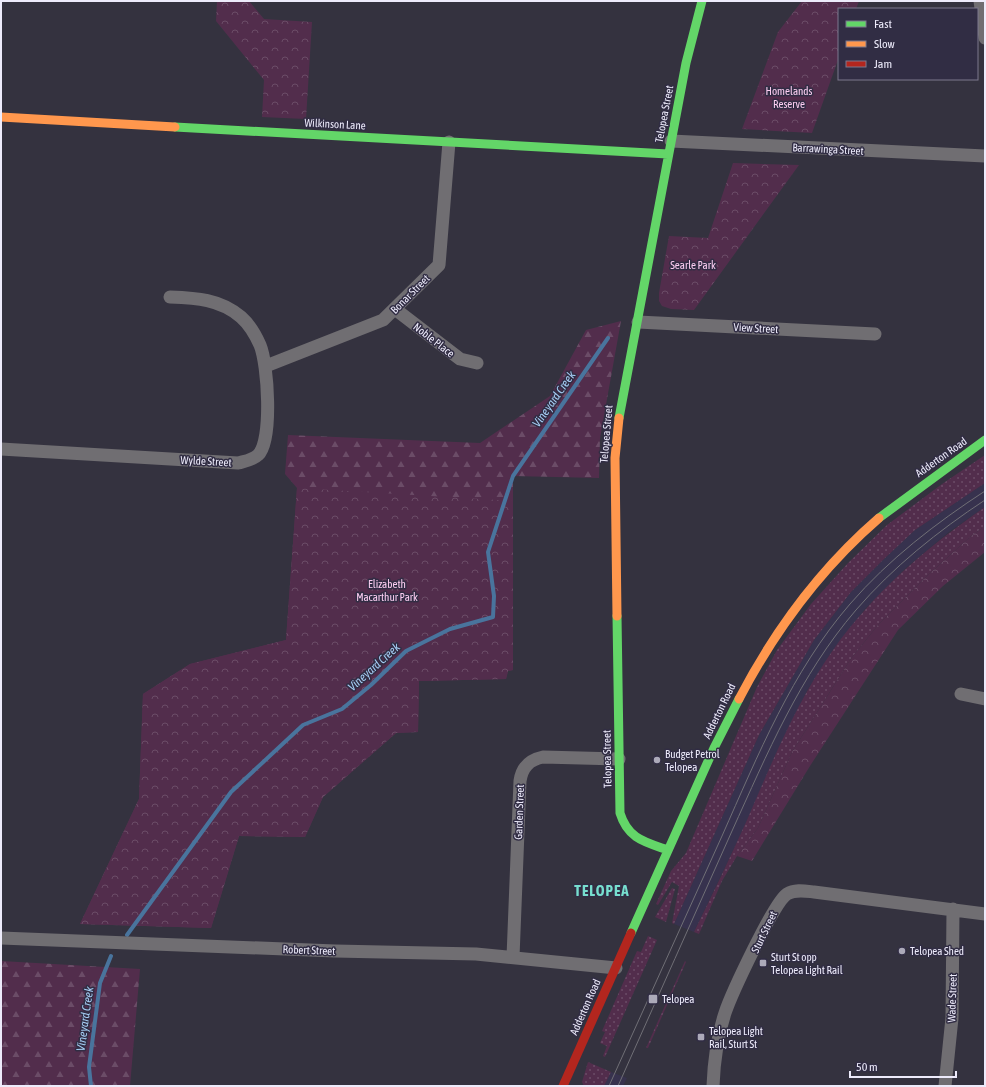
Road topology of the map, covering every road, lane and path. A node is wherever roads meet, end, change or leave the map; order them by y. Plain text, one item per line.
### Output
1 (702, 1) edge
2 (980, 1) edge
3 (985, 38) edge
4 (1, 117) edge
5 (449, 142) junction
6 (670, 147) junction
7 (985, 156) edge
8 (170, 297) dead end
9 (395, 309) junction
10 (638, 322) junction
11 (875, 334) dead end
12 (477, 363) dead end
13 (266, 366) junction
14 (985, 440) edge
15 (1, 449) edge
16 (961, 694) dead end
17 (985, 699) edge
18 (619, 759) junction
19 (668, 850) junction
20 (953, 909) junction
21 (985, 914) edge
22 (1, 938) edge
23 (514, 957) junction
24 (616, 968) junction
25 (563, 1086) edge
26 (713, 1086) edge
27 (945, 1086) edge

1 - 6 street, Telopea Street
2 - 3 street
4 - 5 street, Wilkinson Lane
5 - 6 street, Wilkinson Lane
5 - 9 street, Bonar Street
6 - 7 street, Barrawinga Street
6 - 10 street, Telopea Street
8 - 13 street, Wylde Street
9 - 12 street, Noble Place
9 - 13 street, Bonar Street
10 - 11 street, View Street
10 - 18 street, Telopea Street
13 - 15 street, Wylde Street
14 - 19 street, Adderton Road
16 - 17 street
18 - 19 street, Telopea Street
18 - 23 street, Garden Street
19 - 24 street, Adderton Road
20 - 21 street, Sturt Street
20 - 26 street, Sturt Street
20 - 27 street, Wade Street
22 - 23 street, Robert Street
23 - 24 street, Robert Street
24 - 25 street, Adderton Road

